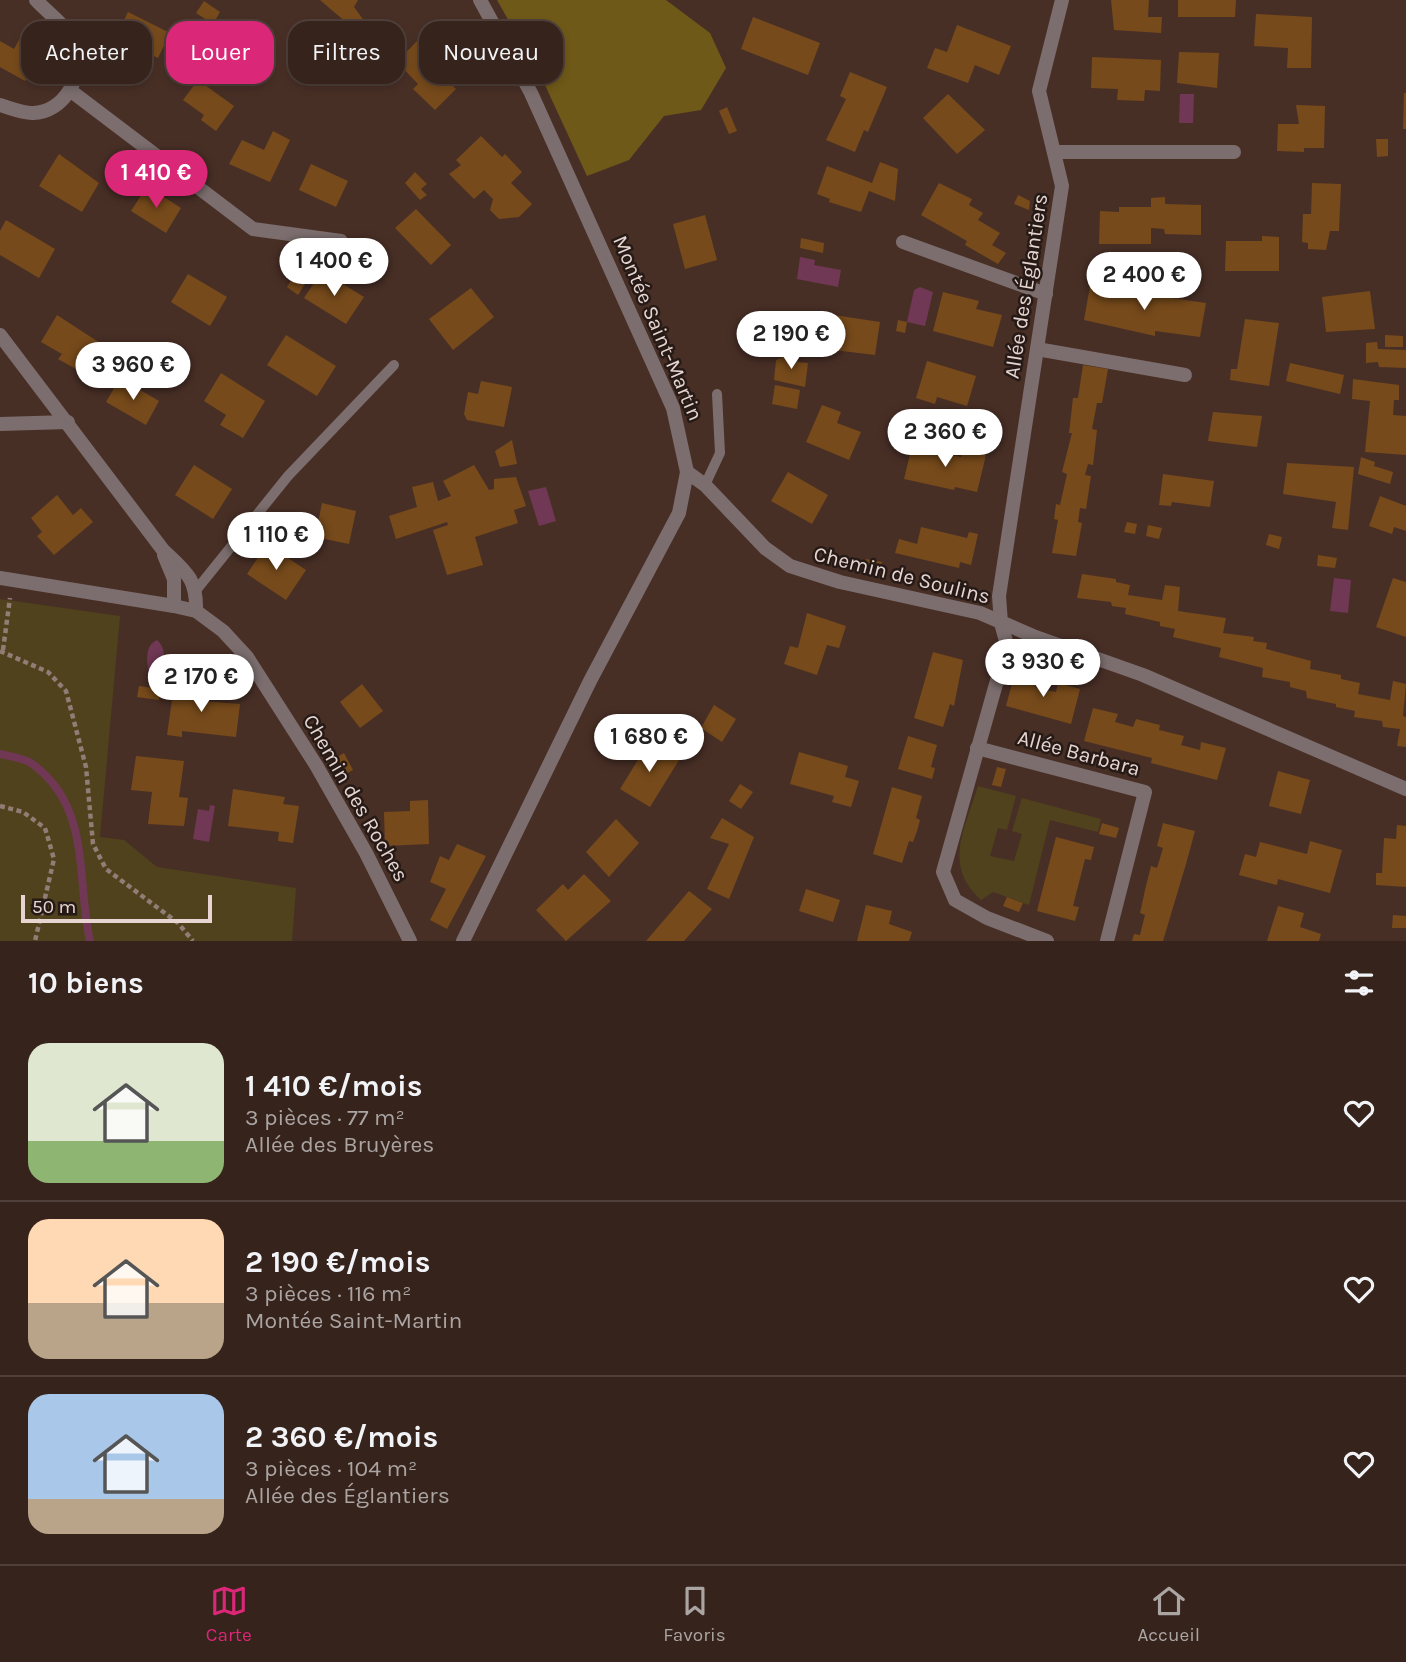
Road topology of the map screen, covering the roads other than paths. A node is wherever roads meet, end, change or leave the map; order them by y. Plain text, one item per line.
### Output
1 (36, 0) edge
2 (480, 0) edge
3 (1062, 0) edge
4 (71, 91) junction
5 (0, 105) edge
6 (1055, 152) junction
7 (1234, 152) dead end
8 (341, 241) dead end
9 (903, 242) dead end
10 (1046, 294) junction
11 (0, 335) edge
12 (1037, 349) junction
13 (394, 365) dead end
14 (1185, 375) dead end
15 (717, 394) dead end
16 (68, 422) junction
17 (0, 424) edge
18 (687, 472) junction
19 (705, 485) junction
20 (163, 550) junction
21 (6, 579) edge
22 (197, 589) junction
23 (174, 606) junction
24 (195, 611) junction
25 (1001, 623) junction
26 (977, 748) junction
27 (1406, 789) edge
28 (410, 941) edge
29 (463, 941) edge
30 (1047, 941) edge
31 (1107, 941) edge

1 - 4 street
2 - 18 street, Montée Saint-Martin
3 - 6 street, Allée des Églantiers
4 - 5 street
4 - 8 street
6 - 7 street
6 - 10 street, Allée des Églantiers
9 - 10 street
10 - 12 street, Allée des Églantiers
11 - 16 street
12 - 14 street
12 - 25 street, Allée des Églantiers
13 - 22 lane
15 - 19 lane
16 - 17 street
16 - 20 street
18 - 19 street, Chemin de Soulins
18 - 29 street, Montée Saint-Martin
19 - 25 street, Chemin de Soulins
20 - 22 street
20 - 23 street
21 - 23 street
22 - 24 street
23 - 24 street
24 - 28 street, Chemin des Roches
25 - 26 street
25 - 27 street, Chemin de Soulins
26 - 30 street
26 - 31 street, Allée Barbara

